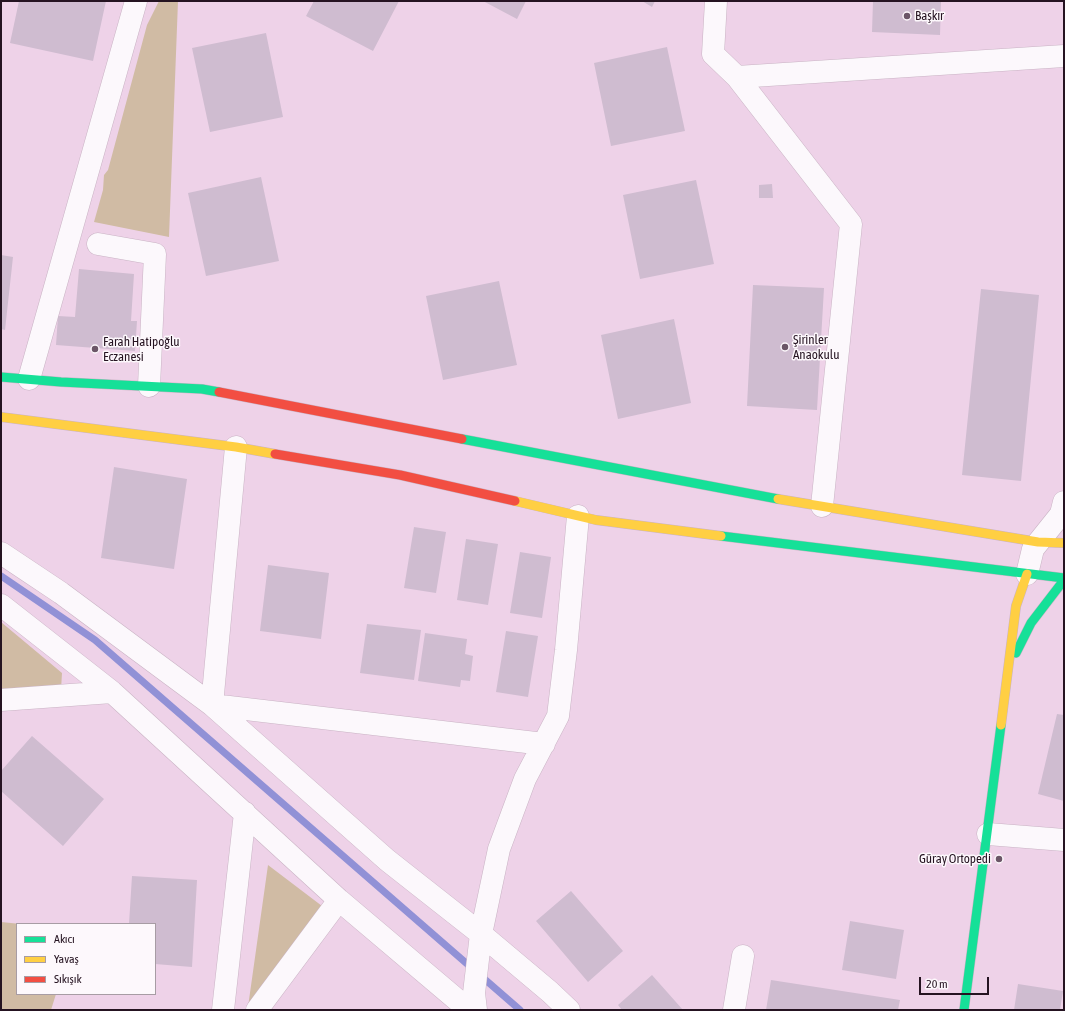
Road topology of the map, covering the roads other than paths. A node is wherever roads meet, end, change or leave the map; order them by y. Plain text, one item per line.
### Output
1 (136, 1) edge
2 (716, 1) edge
3 (1064, 56) edge
4 (737, 77) junction
5 (98, 244) dead end
6 (1, 377) edge
7 (29, 379) junction
8 (149, 386) junction
9 (1, 417) edge
10 (236, 447) junction
11 (1064, 502) edge
12 (822, 506) junction
13 (578, 516) junction
14 (1038, 542) junction
15 (1064, 543) edge
16 (1, 553) edge
17 (1027, 574) junction
18 (1064, 579) edge
19 (1, 605) edge
20 (1007, 670) junction
21 (112, 692) junction
22 (1, 700) edge
23 (212, 705) junction
24 (544, 744) junction
25 (245, 813) junction
26 (988, 834) junction
27 (1064, 840) edge
28 (339, 900) junction
29 (481, 934) junction
30 (743, 956) dead end
31 (473, 1004) edge
32 (223, 1010) edge
33 (256, 1010) edge
34 (569, 1010) edge
35 (734, 1010) edge
36 (964, 1010) edge

1 - 7 street
2 - 4 street
3 - 4 street
4 - 12 street
5 - 8 street
6 - 7 street
7 - 8 street
8 - 12 street
9 - 10 street
10 - 13 street
10 - 23 street
11 - 14 street
12 - 14 street
13 - 17 street
13 - 24 street
14 - 15 street
14 - 17 street
16 - 23 street
17 - 18 street
17 - 20 street
18 - 20 street
19 - 21 street
20 - 26 street
21 - 22 street
21 - 25 street
23 - 24 street
23 - 29 street
24 - 29 street
25 - 28 street
25 - 32 street
26 - 27 street
26 - 36 street
28 - 31 street
28 - 33 street
29 - 31 street
29 - 34 street
30 - 35 street

